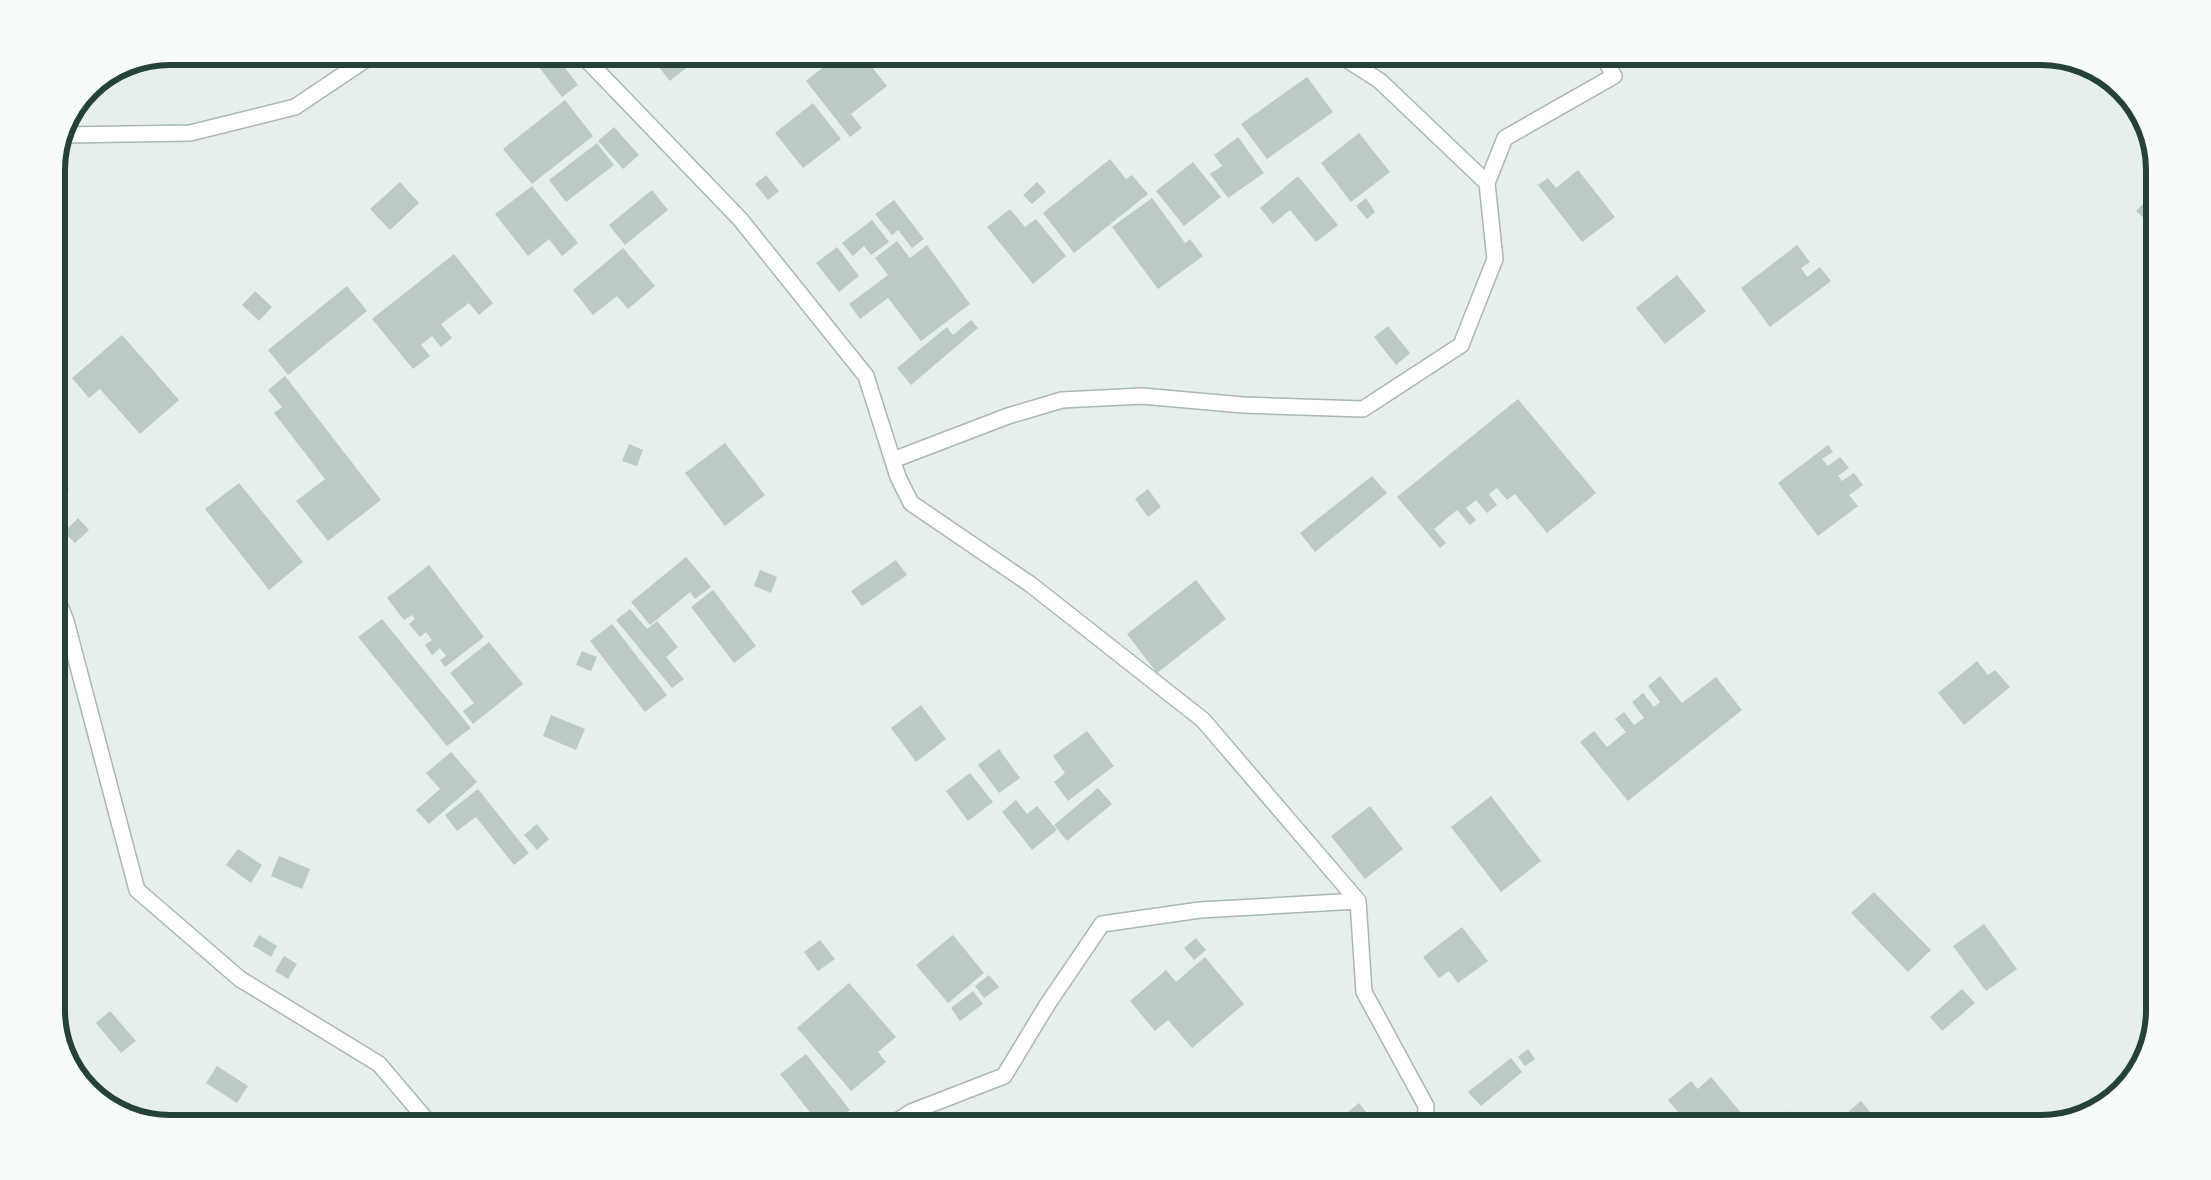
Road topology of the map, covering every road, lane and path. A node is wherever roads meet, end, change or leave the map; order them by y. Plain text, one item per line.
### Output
1 (358, 65) edge
2 (592, 65) edge
3 (1354, 65) edge
4 (1607, 65) edge
5 (72, 135) edge
6 (1486, 183) junction
7 (893, 460) junction
8 (65, 619) edge
9 (1358, 901) junction
10 (422, 1115) edge
11 (906, 1115) edge
12 (1426, 1115) edge

1 - 5 street
2 - 7 street
3 - 6 street
4 - 6 street
6 - 7 street
7 - 9 street
8 - 10 street
9 - 11 street
9 - 12 street

